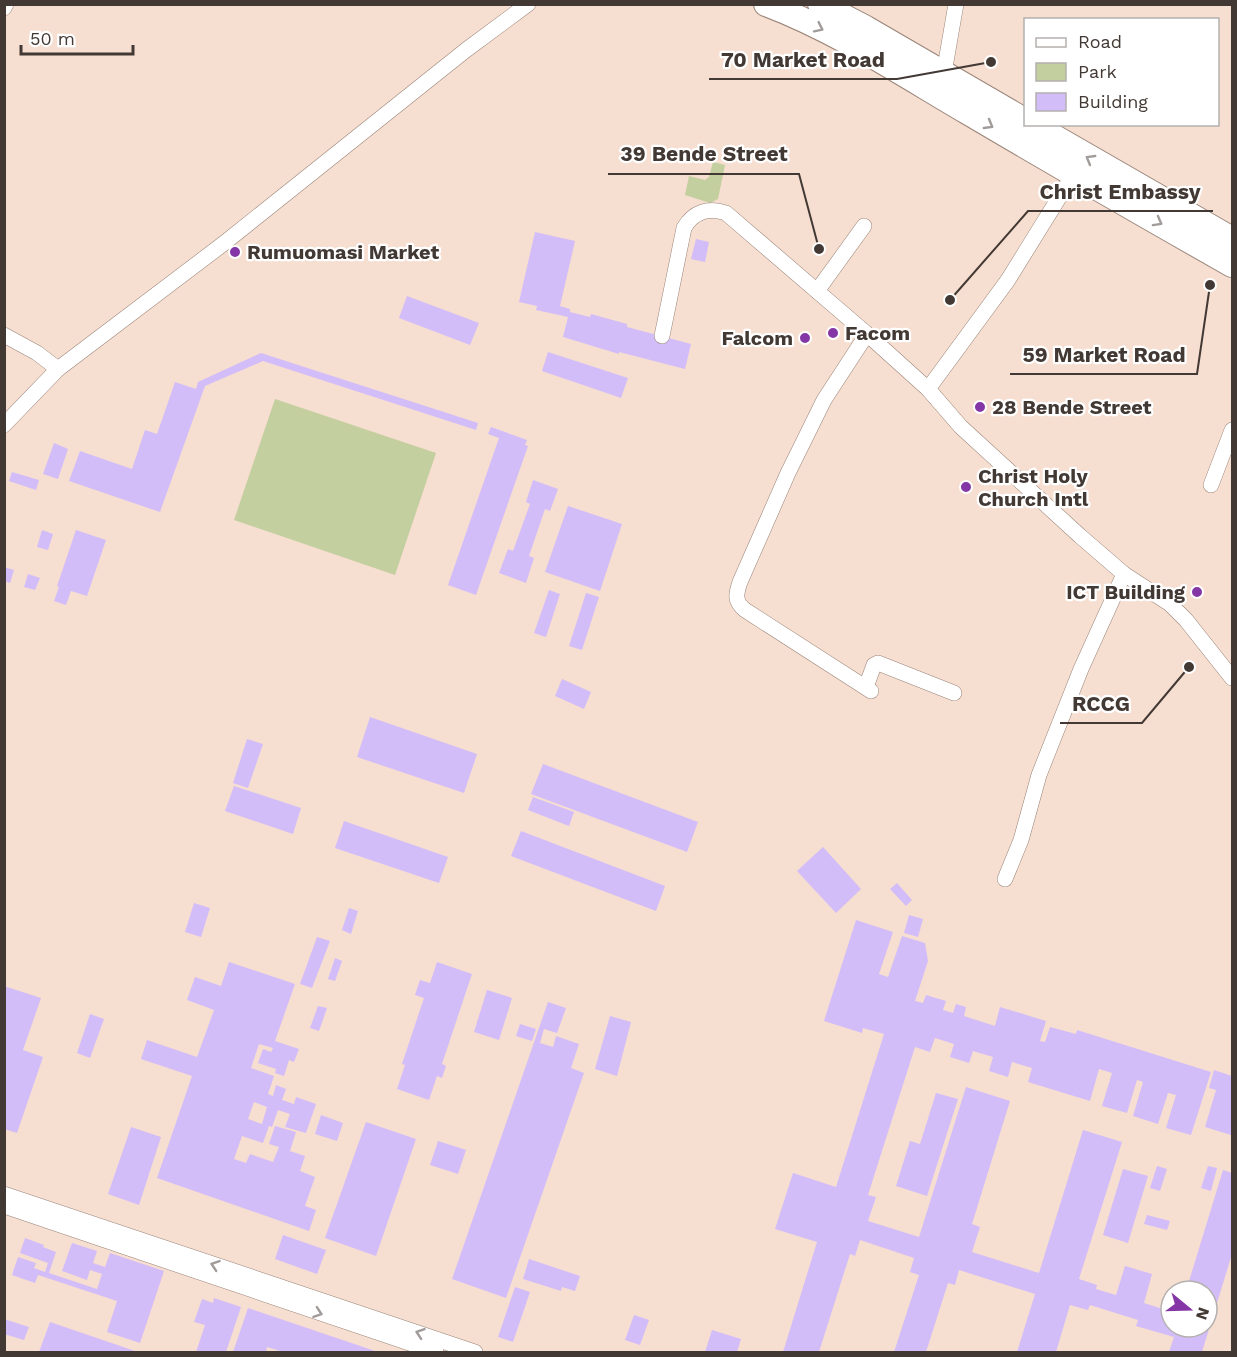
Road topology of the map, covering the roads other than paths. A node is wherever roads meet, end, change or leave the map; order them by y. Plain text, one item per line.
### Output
1 (528, 4) edge
2 (766, 4) edge
3 (820, 4) edge
4 (956, 4) edge
5 (944, 73) junction
6 (1024, 120) edge
7 (1035, 126) edge
8 (1073, 175) junction
9 (864, 226) dead end
10 (1233, 239) edge
11 (1233, 265) edge
12 (817, 291) junction
13 (867, 334) junction
14 (4, 335) edge
15 (662, 336) dead end
16 (58, 369) junction
17 (928, 390) junction
18 (4, 425) edge
19 (1233, 430) edge
20 (1211, 485) dead end
21 (1124, 574) junction
22 (1233, 678) edge
23 (954, 693) dead end
24 (1005, 879) dead end
25 (4, 1194) edge
26 (4, 1206) edge
27 (436, 1353) edge
28 (475, 1353) edge

1 - 16 street
2 -> 8 main road
3 - 5 main road
4 - 5 street
5 - 6 main road
10 -> 7 main road
8 -> 11 main road
8 - 17 street
9 - 12 street
12 - 13 street
12 - 15 street
13 - 17 street
13 - 23 street
14 - 16 street
16 - 18 street
17 - 21 street
19 - 20 street
21 - 22 street
21 - 24 street
28 -> 25 street
26 -> 27 street

